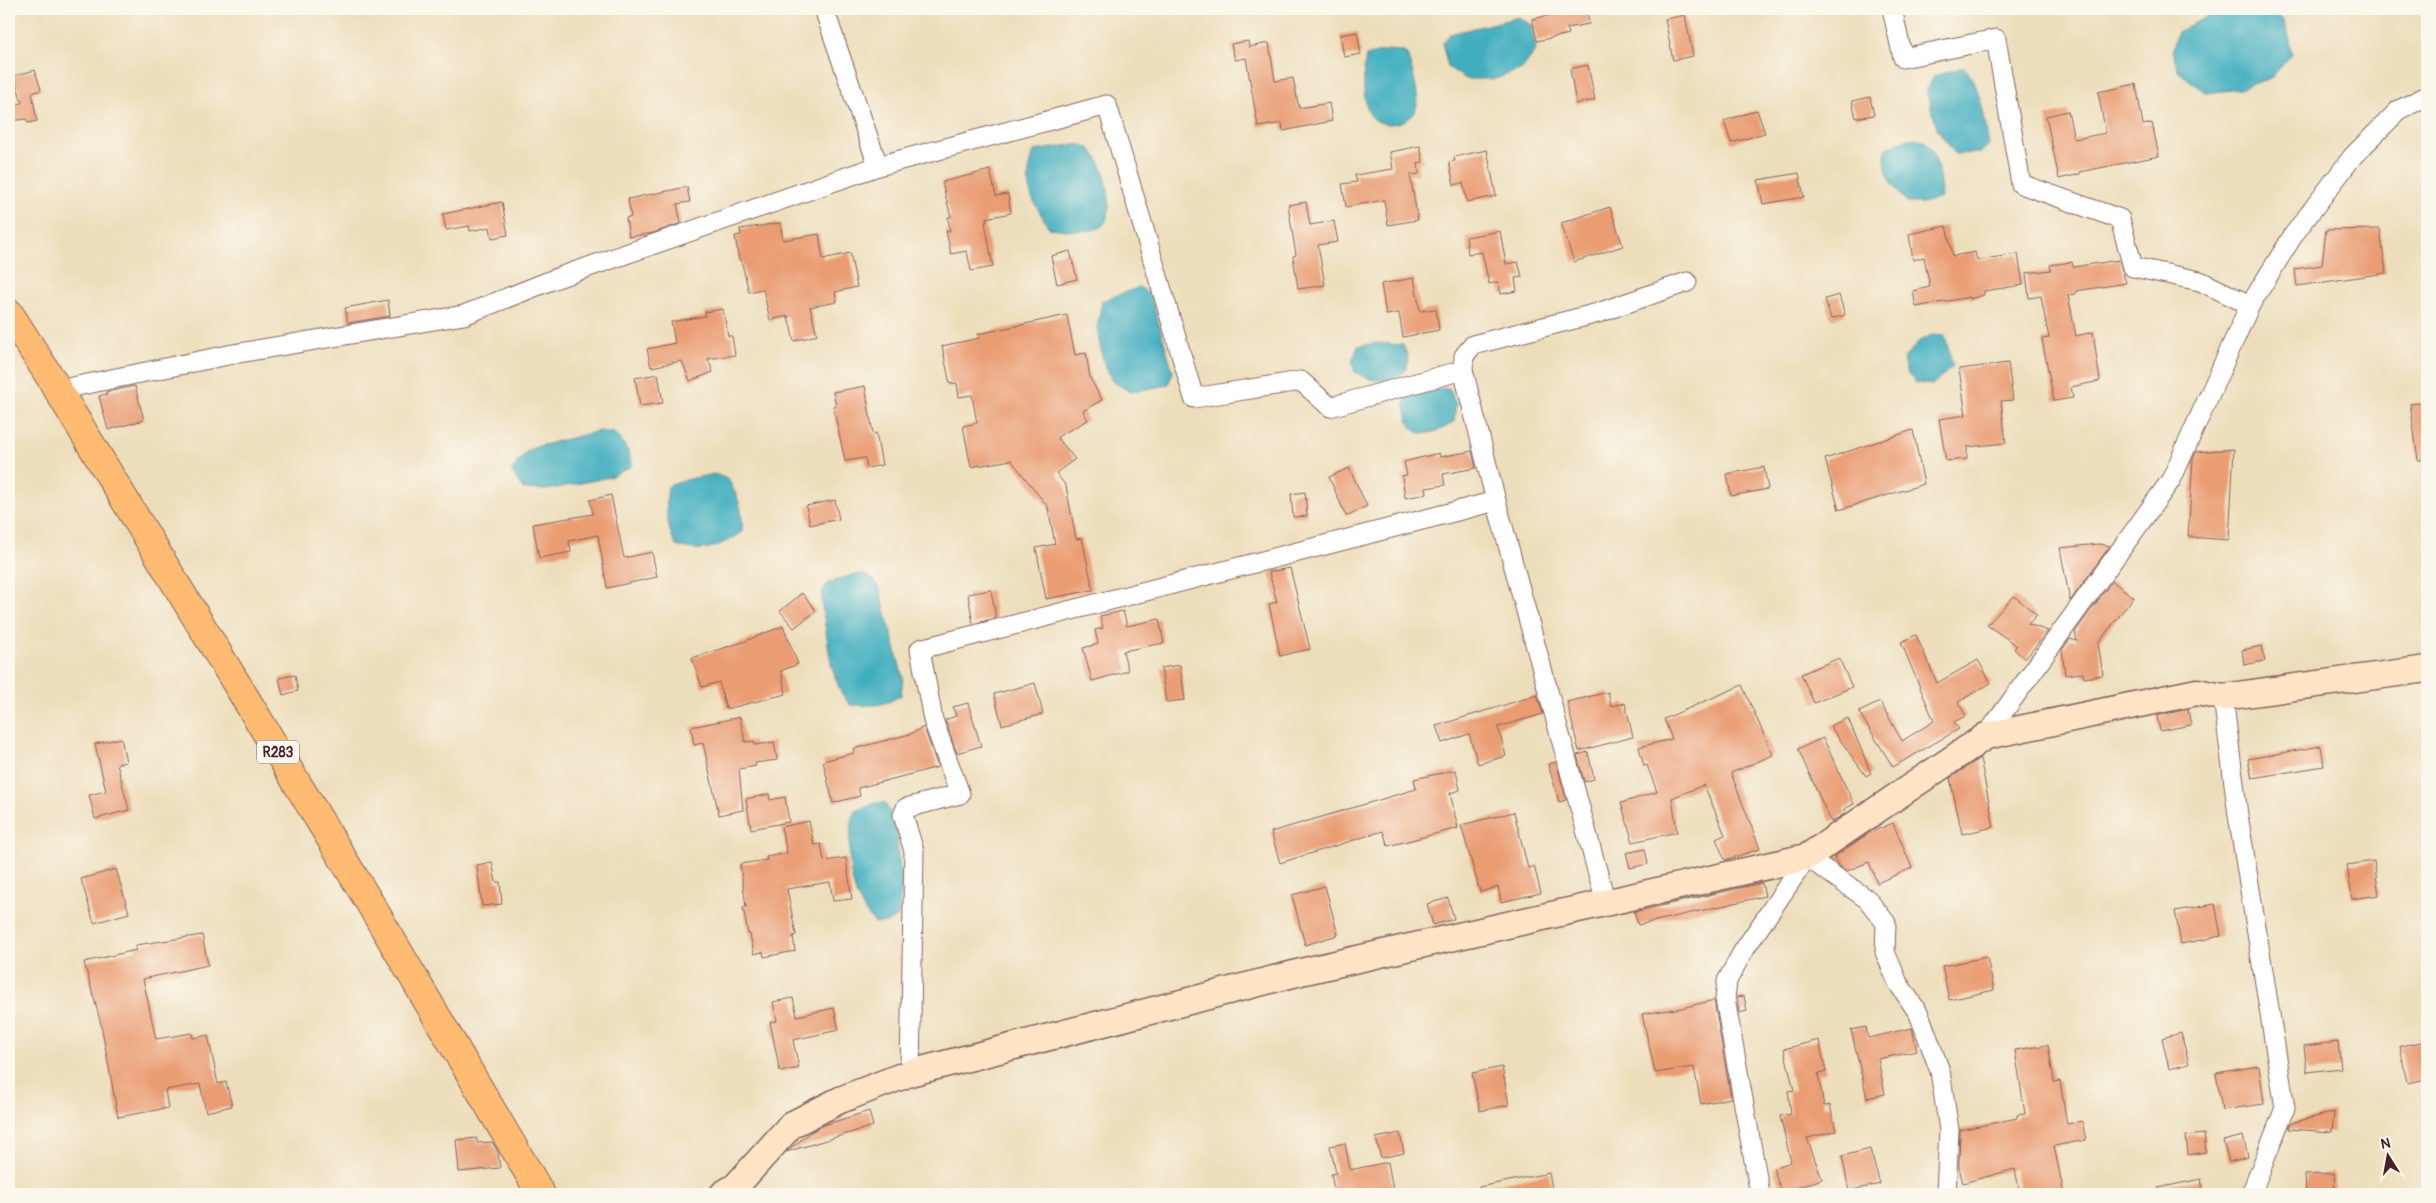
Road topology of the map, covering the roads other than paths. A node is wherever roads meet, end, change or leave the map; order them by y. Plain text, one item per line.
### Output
1 (824, 9) edge
2 (1892, 9) edge
3 (2427, 96) edge
4 (878, 166) junction
5 (1686, 282) dead end
6 (2250, 305) junction
7 (9, 312) edge
8 (1464, 370) junction
9 (58, 390) junction
10 (1496, 501) junction
11 (2427, 669) edge
12 (2223, 697) junction
13 (1986, 736) junction
14 (1808, 857) junction
15 (1606, 903) junction
16 (910, 1073) junction
17 (541, 1194) edge
18 (723, 1194) edge
19 (1760, 1194) edge
20 (1946, 1194) edge
21 (2251, 1194) edge

1 - 4 street
2 - 6 street
3 - 6 street
4 - 8 street
4 - 9 street
5 - 8 street
6 - 13 street
7 - 9 main road, R283
8 - 10 street
9 - 17 main road, R283
10 - 15 street
10 - 16 street
11 - 12 street
12 - 13 street
12 - 21 street
13 - 14 street
14 - 15 street
14 - 19 street
14 - 20 street
15 - 16 street
16 - 18 street

